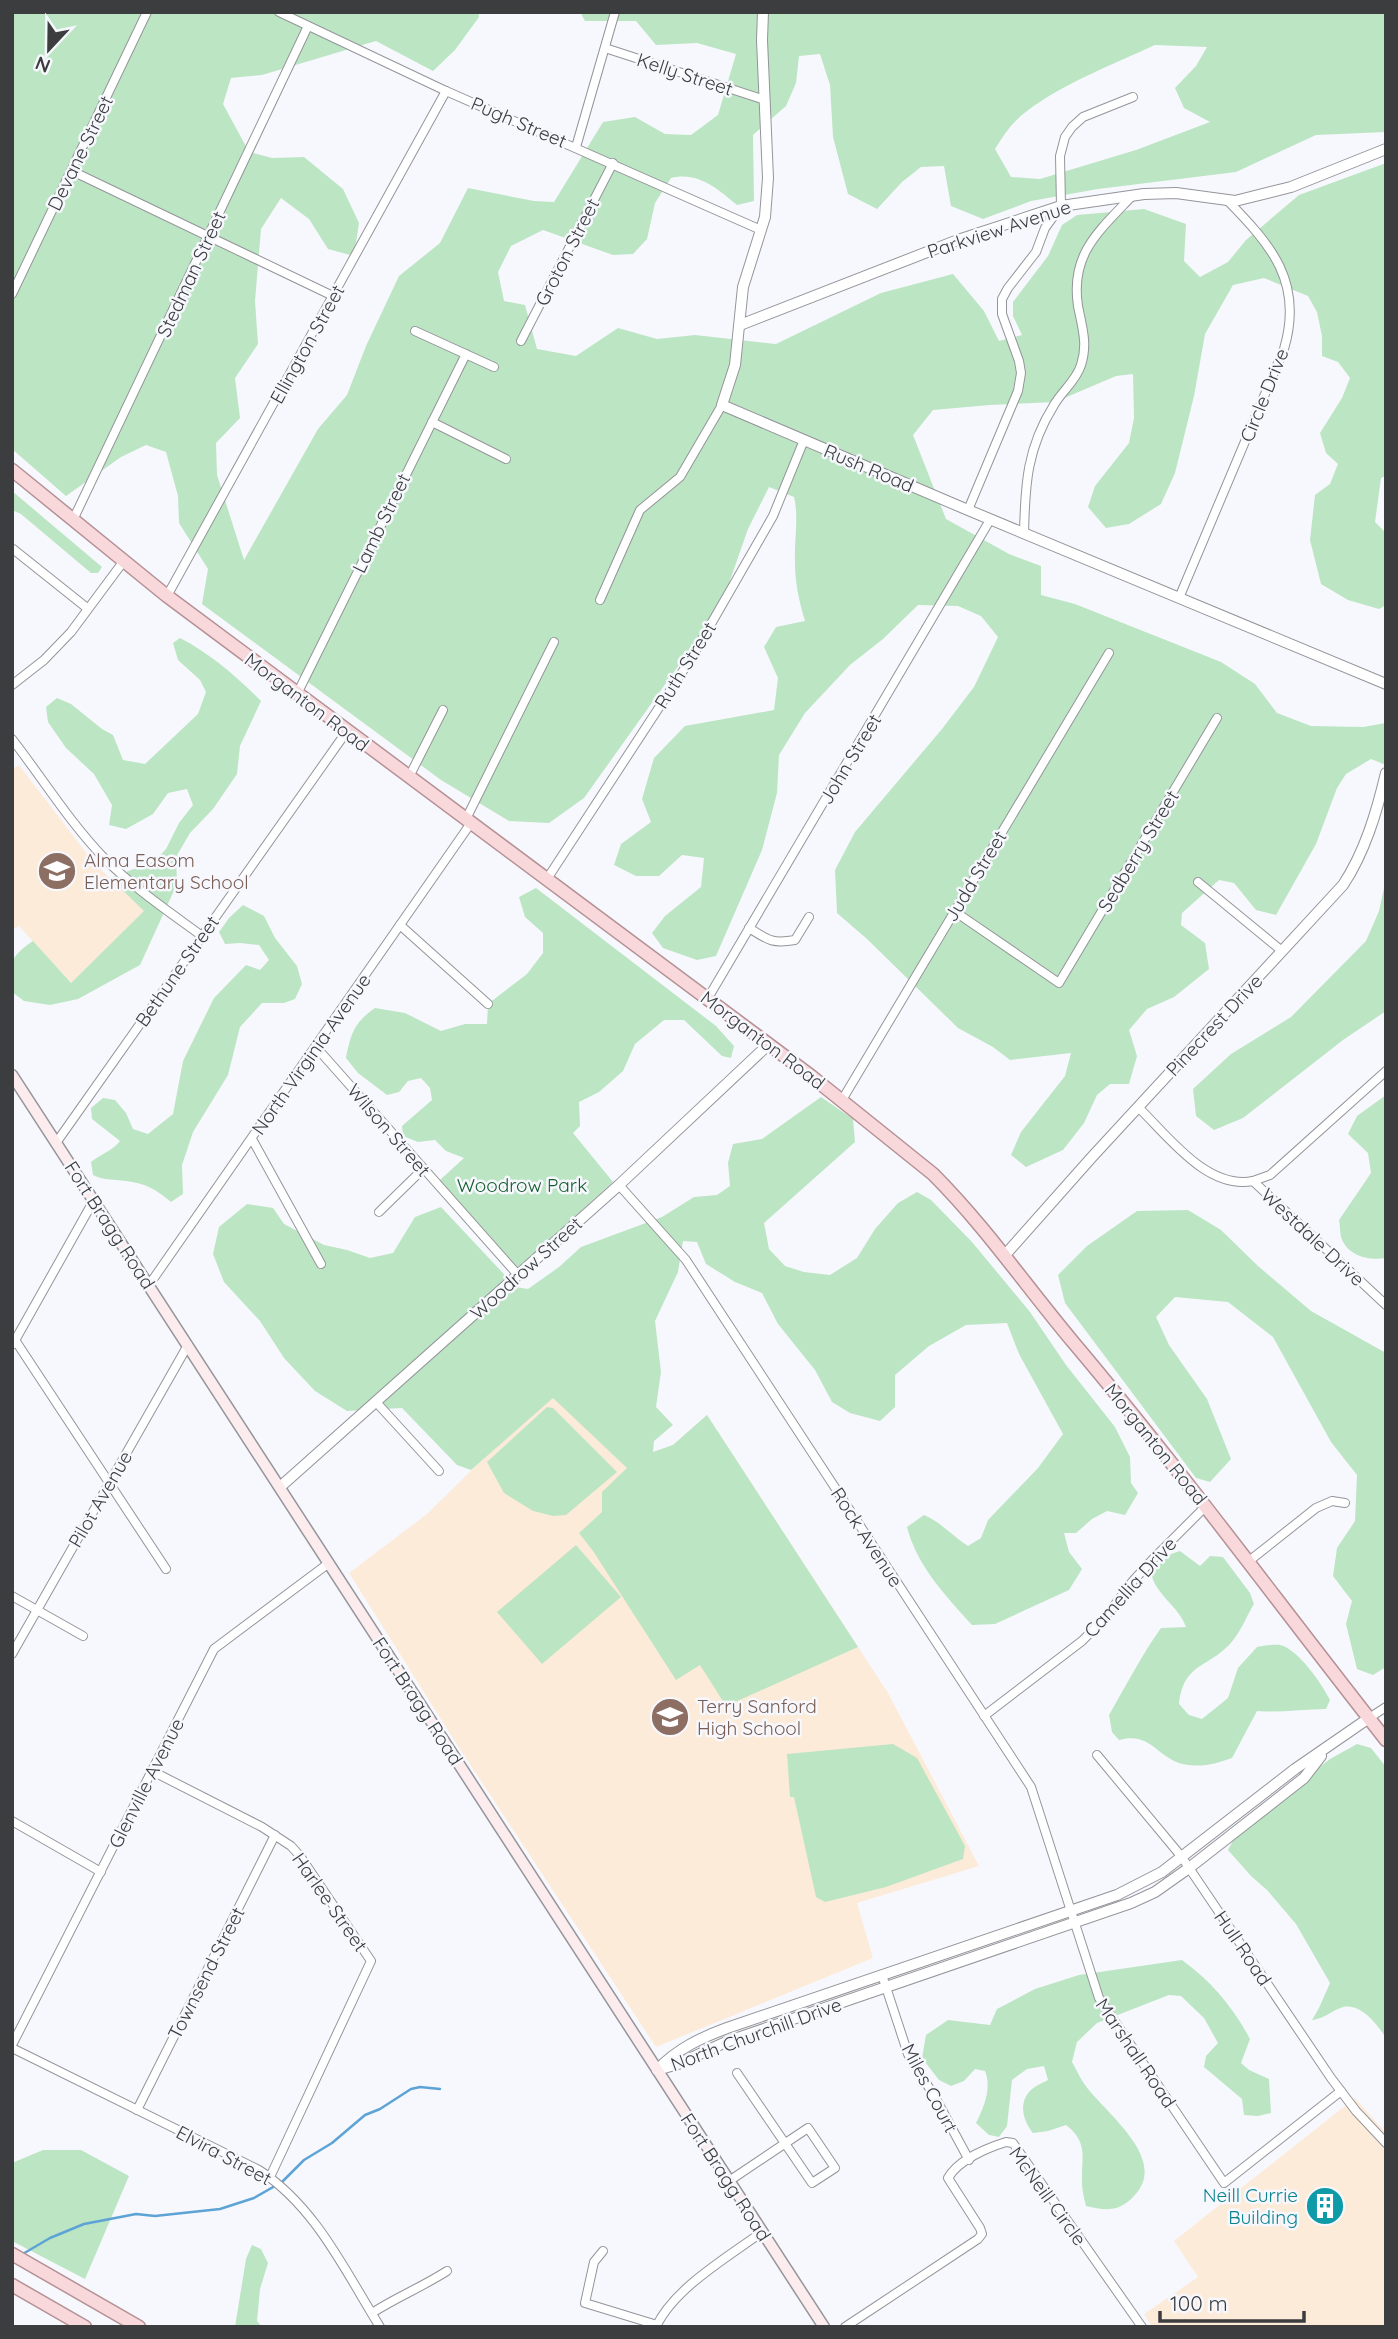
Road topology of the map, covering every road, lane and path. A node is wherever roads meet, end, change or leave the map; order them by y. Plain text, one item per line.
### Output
1 (148, 12) edge
2 (279, 12) edge
3 (615, 12) edge
4 (763, 12) edge
5 (308, 26) junction
6 (605, 48) junction
7 (446, 91) junction
8 (1133, 97) dead end
9 (765, 100) junction
10 (576, 147) junction
11 (1386, 149) edge
12 (613, 163) junction
13 (72, 171) junction
14 (1132, 196) junction
15 (1227, 200) junction
16 (1061, 206) junction
17 (761, 230) junction
18 (209, 236) junction
19 (12, 294) edge
20 (333, 296) junction
21 (740, 325) junction
22 (415, 331) dead end
23 (521, 341) dead end
24 (466, 354) junction
25 (494, 367) dead end
26 (722, 405) junction
27 (432, 422) junction
28 (804, 440) junction
29 (506, 459) dead end
30 (12, 470) edge
31 (968, 510) junction
32 (73, 520) junction
33 (990, 520) junction
34 (1024, 534) junction
35 (13, 549) edge
36 (123, 562) junction
37 (167, 596) junction
38 (1179, 598) junction
39 (600, 600) dead end
40 (87, 608) junction
41 (554, 642) dead end
42 (1109, 653) dead end
43 (1386, 684) edge
44 (12, 685) edge
45 (297, 694) junction
46 (443, 710) dead end
47 (1217, 718) dead end
48 (346, 731) junction
49 (12, 739) edge
50 (1386, 773) edge
51 (409, 777) junction
52 (469, 821) junction
53 (547, 879) junction
54 (1198, 882) dead end
55 (954, 911) junction
56 (809, 917) dead end
57 (400, 925) junction
58 (749, 928) junction
59 (202, 936) junction
60 (1282, 951) junction
61 (708, 998) junction
62 (488, 1004) dead end
63 (768, 1044) junction
64 (316, 1047) junction
65 (1386, 1071) edge
66 (12, 1075) edge
67 (842, 1100) junction
68 (1138, 1107) junction
69 (252, 1139) junction
70 (56, 1143) junction
71 (423, 1168) junction
72 (1253, 1181) junction
73 (619, 1185) junction
74 (94, 1200) junction
75 (379, 1212) dead end
76 (1005, 1255) junction
77 (321, 1264) dead end
78 (518, 1275) junction
79 (149, 1285) junction
80 (1386, 1305) edge
81 (14, 1342) edge
82 (188, 1345) junction
83 (376, 1402) junction
84 (439, 1471) dead end
85 (109, 1483) junction
86 (280, 1487) junction
87 (1345, 1503) dead end
88 (1206, 1506) junction
89 (1248, 1561) junction
90 (329, 1563) junction
91 (166, 1569) dead end
92 (12, 1596) edge
93 (37, 1610) junction
94 (83, 1636) dead end
95 (12, 1654) edge
96 (1386, 1707) edge
97 (984, 1716) junction
98 (1369, 1718) junction
99 (1386, 1740) edge
100 (1327, 1749) junction
101 (1097, 1755) dead end
102 (152, 1771) junction
103 (12, 1821) edge
104 (275, 1835) junction
105 (1181, 1856) junction
106 (1189, 1868) junction
107 (102, 1872) junction
108 (1071, 1912) junction
109 (1075, 1924) junction
110 (882, 1975) junction
111 (886, 1988) junction
112 (12, 2047) edge
113 (657, 2070) junction
114 (737, 2073) dead end
115 (1341, 2091) junction
116 (137, 2110) junction
117 (785, 2143) junction
118 (1386, 2143) edge
119 (969, 2160) junction
120 (270, 2177) junction
121 (729, 2181) junction
122 (762, 2232) junction
123 (603, 2251) dead end
124 (12, 2254) edge
125 (12, 2262) edge
126 (447, 2271) dead end
127 (64, 2284) junction
128 (12, 2285) edge
129 (372, 2313) junction
130 (657, 2326) edge
131 (85, 2327) edge
132 (139, 2327) edge
133 (380, 2327) edge
134 (824, 2327) edge
135 (845, 2327) edge
136 (1142, 2327) edge

1 - 13 street, Devane Street
2 - 5 street, Pugh Street
3 - 6 street
4 - 9 street
5 - 7 street, Pugh Street
5 - 18 street, Stedman Street
6 - 9 street, Kelly Street
6 - 10 street
7 - 10 street, Pugh Street
7 - 20 street, Ellington Street
8 - 16 street
9 - 17 street
10 - 12 street, Pugh Street
11 - 15 street, Parkview Avenue
12 - 17 street, Pugh Street
12 - 23 street, Groton Street
13 - 18 street
13 - 19 street, Devane Street
14 - 15 street, Parkview Avenue
14 - 16 street, Parkview Avenue
14 - 34 street
15 - 38 street, Circle Drive
16 - 21 street, Parkview Avenue
16 - 31 street
17 - 21 street
18 - 20 street
18 - 32 street, Stedman Street
20 - 37 street, Ellington Street
21 - 26 street
22 - 24 street
24 - 25 street
24 - 27 street, Lamb Street
26 - 28 street, Rush Road
26 - 39 street
27 - 29 street
27 - 45 street, Lamb Street
28 - 31 street, Rush Road
28 - 53 street, Ruth Street
30 - 32 main road, Morganton Road
31 - 33 street, Rush Road
32 - 36 main road, Morganton Road
33 - 34 street, Rush Road
33 - 58 street, John Street
34 - 38 street, Rush Road
35 - 40 street
36 - 37 main road, Morganton Road
36 - 40 street
37 - 45 main road, Morganton Road
38 - 43 street, Rush Road
40 - 44 street
41 - 52 street, North Virginia Avenue
42 - 55 street, Judd Street
45 - 48 main road, Morganton Road
46 - 51 street
47 - 55 street, Sedberry Street
48 - 51 main road, Morganton Road
48 - 59 street, Bethune Street
49 - 59 street
50 - 60 street, Pinecrest Drive
51 - 52 main road, Morganton Road
52 - 53 main road, Morganton Road
52 - 57 street, North Virginia Avenue
53 - 61 main road, Morganton Road
54 - 60 street
55 - 67 street, Judd Street
56 - 58 street
57 - 62 street
57 - 64 street, North Virginia Avenue
58 - 61 street, John Street
59 - 70 street, Bethune Street
60 - 68 street, Pinecrest Drive
61 - 63 main road, Morganton Road
63 - 67 main road, Morganton Road
63 - 73 street, Woodrow Street
64 - 69 street, North Virginia Avenue
64 - 71 street, Wilson Street
65 - 72 street
66 - 70 main road, Fort Bragg Road
67 - 76 main road, Morganton Road
68 - 72 street, Westdale Drive
68 - 76 street, Pinecrest Drive
69 - 77 street
69 - 79 street, North Virginia Avenue
70 - 74 main road, Fort Bragg Road
71 - 75 street
71 - 78 street, Wilson Street
72 - 80 street, Westdale Drive
73 - 78 street, Woodrow Street
73 - 97 street, Rock Avenue
74 - 79 main road, Fort Bragg Road
74 - 81 street
76 - 88 main road, Morganton Road
78 - 83 street, Woodrow Street
79 - 82 main road, Fort Bragg Road
81 - 85 street
82 - 85 street, Pilot Avenue
82 - 86 main road, Fort Bragg Road
83 - 84 street
83 - 86 street, Woodrow Street
85 - 91 street
85 - 93 street, Pilot Avenue
86 - 90 main road, Fort Bragg Road
87 - 89 street
88 - 89 main road, Morganton Road
88 - 97 street, Camellia Drive
89 - 98 main road, Morganton Road
90 - 102 street, Glenville Avenue
90 - 113 main road, Fort Bragg Road
92 - 93 street
93 - 94 street
93 - 95 street, Pilot Avenue
96 - 98 street
97 - 108 street, Rock Avenue
98 - 99 main road, Morganton Road
98 - 100 street, North Churchill Drive
100 - 105 street, North Churchill Drive
100 - 106 street, North Churchill Drive
101 - 105 street, Hull Road
102 - 104 street, Harlee Street
102 - 107 street, Glenville Avenue
103 - 107 street
104 - 116 street, Townsend Street
104 - 120 street, Harlee Street
105 - 106 street, Hull Road
105 - 108 street, North Churchill Drive
106 - 109 street, North Churchill Drive
106 - 115 street, Hull Road
107 - 112 street, Glenville Avenue
108 - 109 street, Marshall Road
108 - 110 street, North Churchill Drive
109 - 111 street, North Churchill Drive
109 - 115 street, Marshall Road
110 - 111 street, Miles Court
110 - 113 street, North Churchill Drive
111 - 113 street, North Churchill Drive
111 - 119 street, Miles Court
112 - 116 street, Elvira Street
113 - 121 main road, Fort Bragg Road
114 - 117 street
115 - 118 street, Hull Road
116 - 120 street, Elvira Street
117 - 117 street
117 - 121 street
119 - 135 street, McNeill Circle
119 - 136 street, McNeill Circle
120 - 129 street, Elvira Street
121 - 122 main road, Fort Bragg Road
122 - 130 street
122 - 134 main road, Fort Bragg Road
123 - 130 street
124 - 127 main road
125 - 127 main road
126 - 129 street
127 - 132 main road
128 - 131 main road
129 - 133 street, Elvira Street

